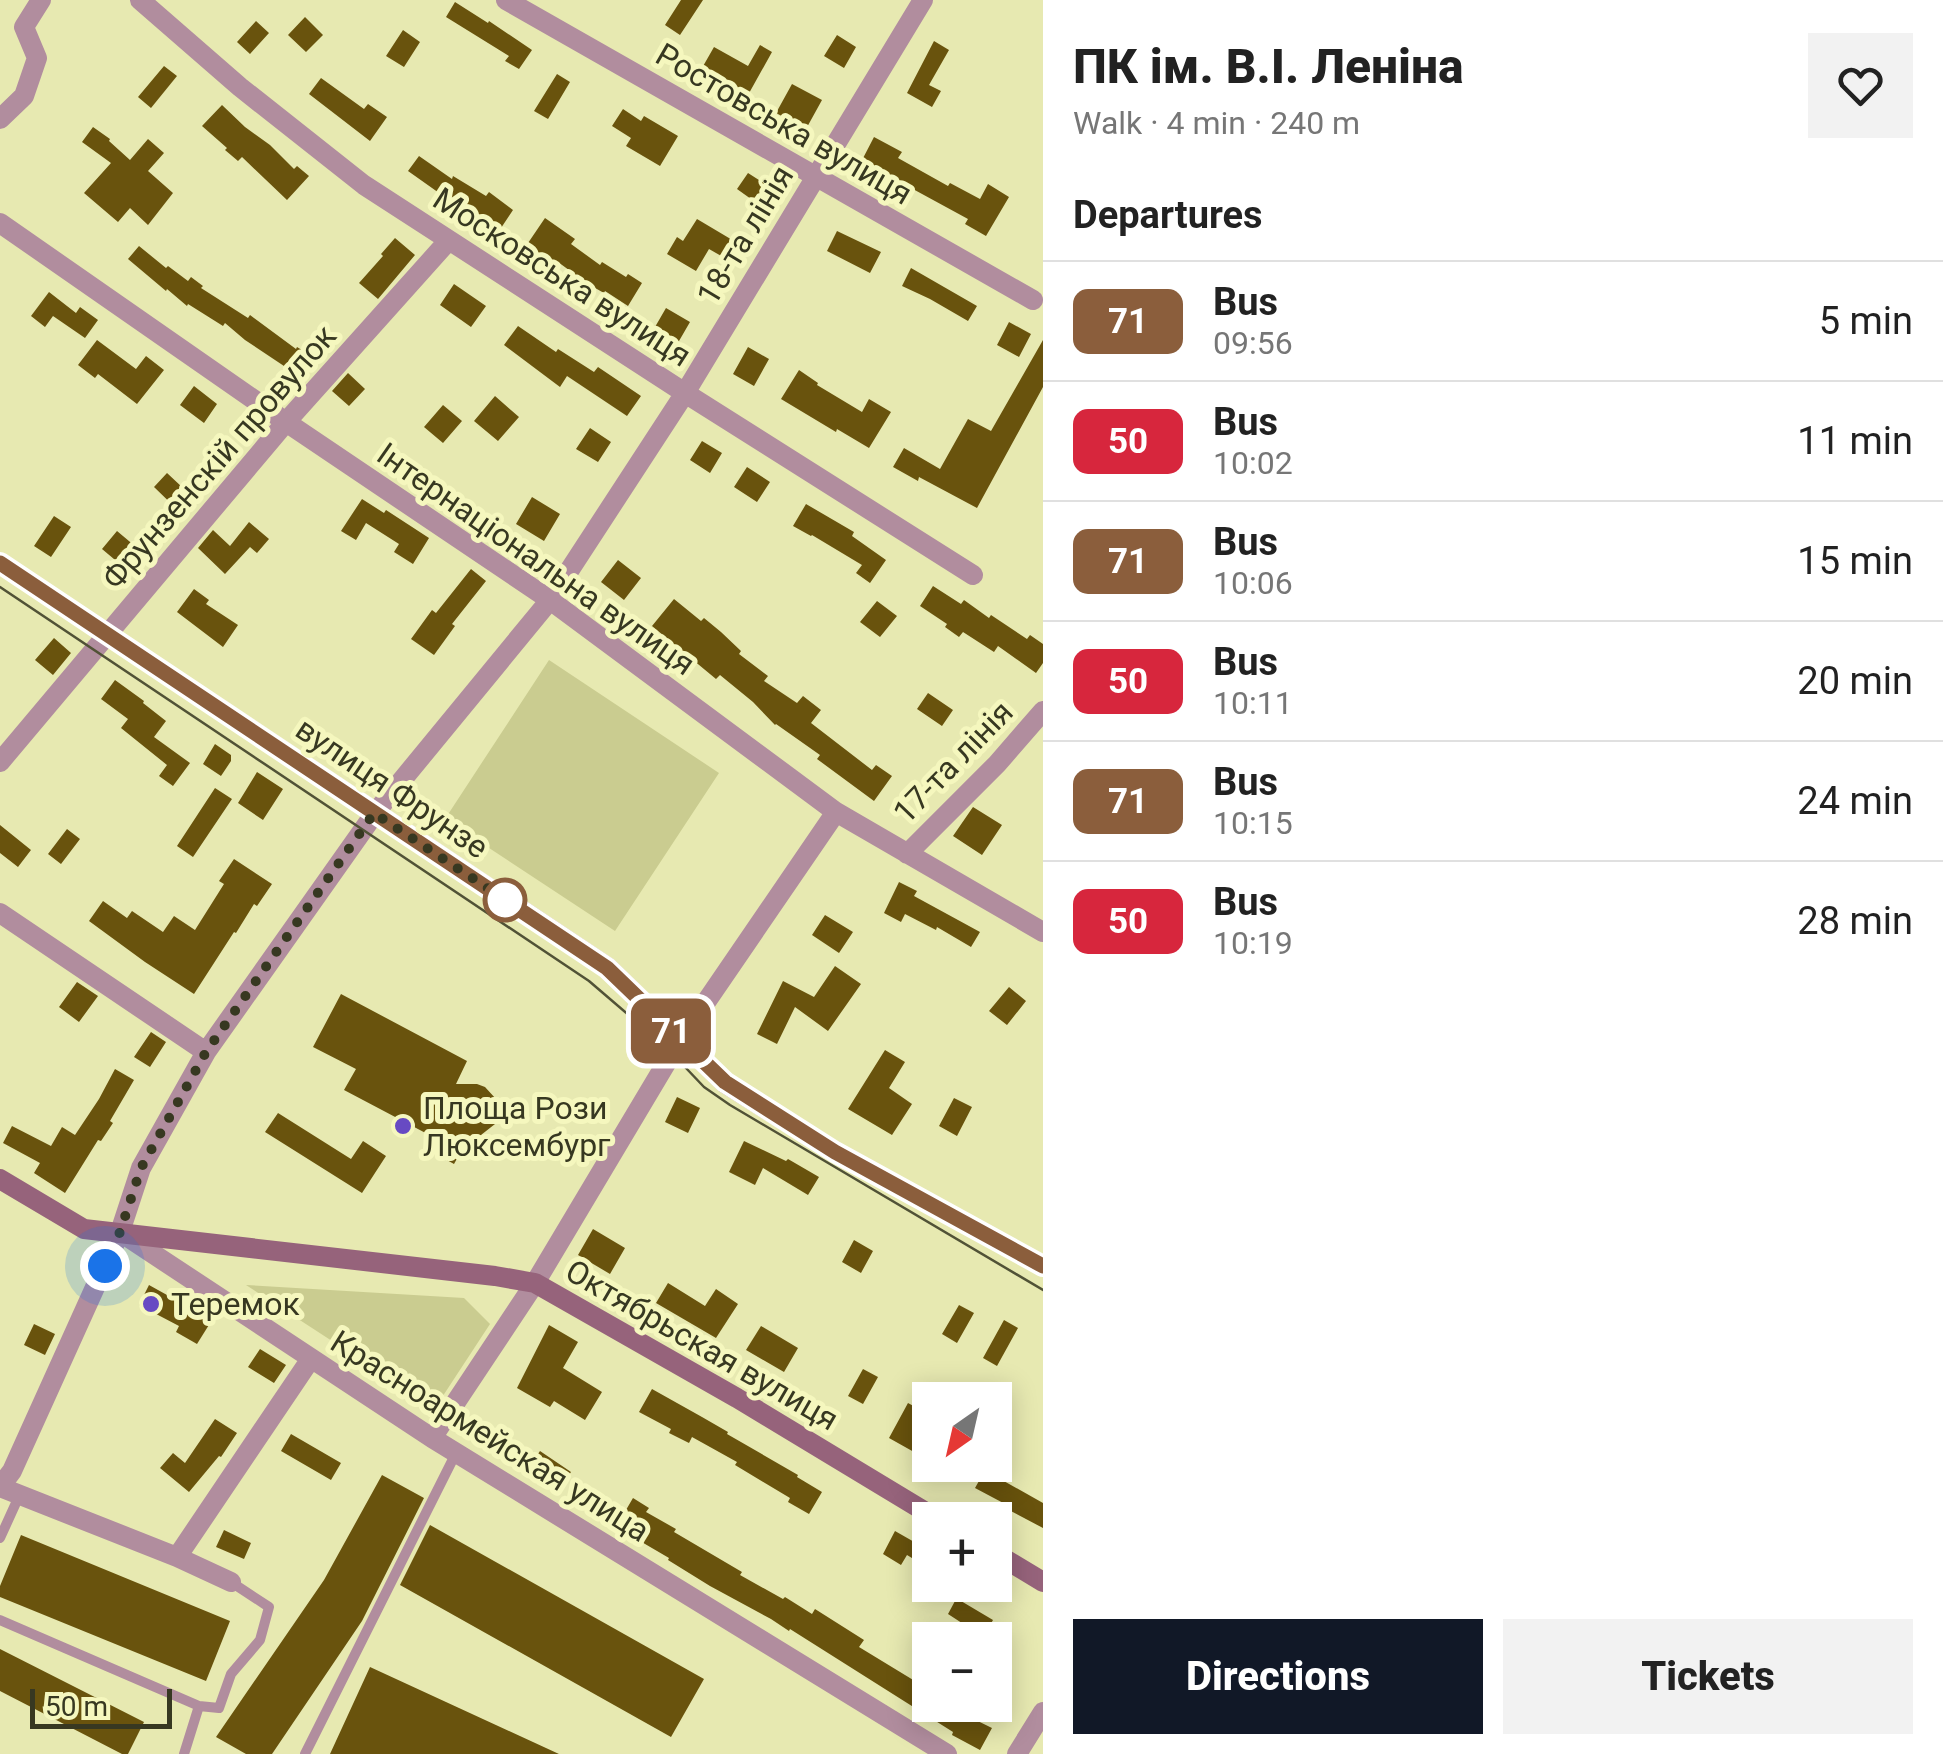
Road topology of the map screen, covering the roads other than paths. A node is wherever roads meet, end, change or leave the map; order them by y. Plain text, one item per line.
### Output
1 (41, 0) edge
2 (140, 0) edge
3 (506, 0) edge
4 (923, 0) edge
5 (0, 119) edge
6 (816, 176) junction
7 (0, 223) edge
8 (449, 240) junction
9 (1033, 300) dead end
10 (685, 393) junction
11 (286, 422) junction
12 (0, 563) edge
13 (972, 575) dead end
14 (550, 600) junction
15 (107, 634) junction
16 (1043, 711) edge
17 (0, 762) edge
18 (836, 812) junction
19 (374, 813) junction
20 (907, 854) junction
21 (0, 913) edge
22 (1043, 932) edge
23 (680, 1040) junction
24 (206, 1052) junction
25 (0, 1179) edge
26 (120, 1232) junction
27 (1043, 1266) edge
28 (535, 1283) junction
29 (310, 1360) junction
30 (432, 1438) junction
31 (456, 1452) junction
32 (5, 1489) edge
33 (912, 1503) edge
34 (0, 1538) edge
35 (178, 1557) junction
36 (1012, 1563) edge
37 (231, 1582) joint
38 (1043, 1582) edge
39 (0, 1620) edge
40 (199, 1706) junction
41 (1043, 1712) edge
42 (184, 1754) edge
43 (304, 1754) edge
44 (948, 1754) edge
45 (1017, 1754) edge

1 - 5 street
2 - 8 street, Московська вулиця
3 - 6 street, Ростовська вулиця
4 - 6 street, 18-та лінія
6 - 9 street, Ростовська вулиця
6 - 10 street, 18-та лінія
7 - 11 street, Інтернаціональна вулиця
8 - 10 street, Московська вулиця
8 - 11 street, Фрунзенскій провулок
10 - 13 street, Московська вулиця
10 - 14 street, 18-та лінія
11 - 14 street, Інтернаціональна вулиця
11 - 15 street, Фрунзенскій провулок
12 - 15 street, вулиця Фрунзе
14 - 18 street, Інтернаціональна вулиця
14 - 19 street
15 - 17 street, Фрунзенскій провулок
15 - 19 street, вулиця Фрунзе
16 - 20 street, 17-та лінія
18 - 20 street, Інтернаціональна вулиця
18 - 23 street
19 - 23 street, вулиця Фрунзе
19 - 24 street
20 - 22 street, Інтернаціональна вулиця
21 - 24 street
23 - 27 street, вулиця Фрунзе
23 - 28 street
24 - 26 street
25 - 26 street, Красноармейская улица
26 - 28 street, Октябрьская вулиця
26 - 29 street, Красноармейская улица
26 - 32 street
28 - 30 street
28 - 33 street, Октябрьская вулиця
29 - 30 street, Красноармейская улица
29 - 35 street
30 - 31 street, Красноармейская улица
31 - 43 lane
31 - 44 street, Красноармейская улица
32 - 34 lane
32 - 35 street
35 - 37 street
36 - 38 street
37 - 40 lane
39 - 40 lane
40 - 42 lane
41 - 45 street

